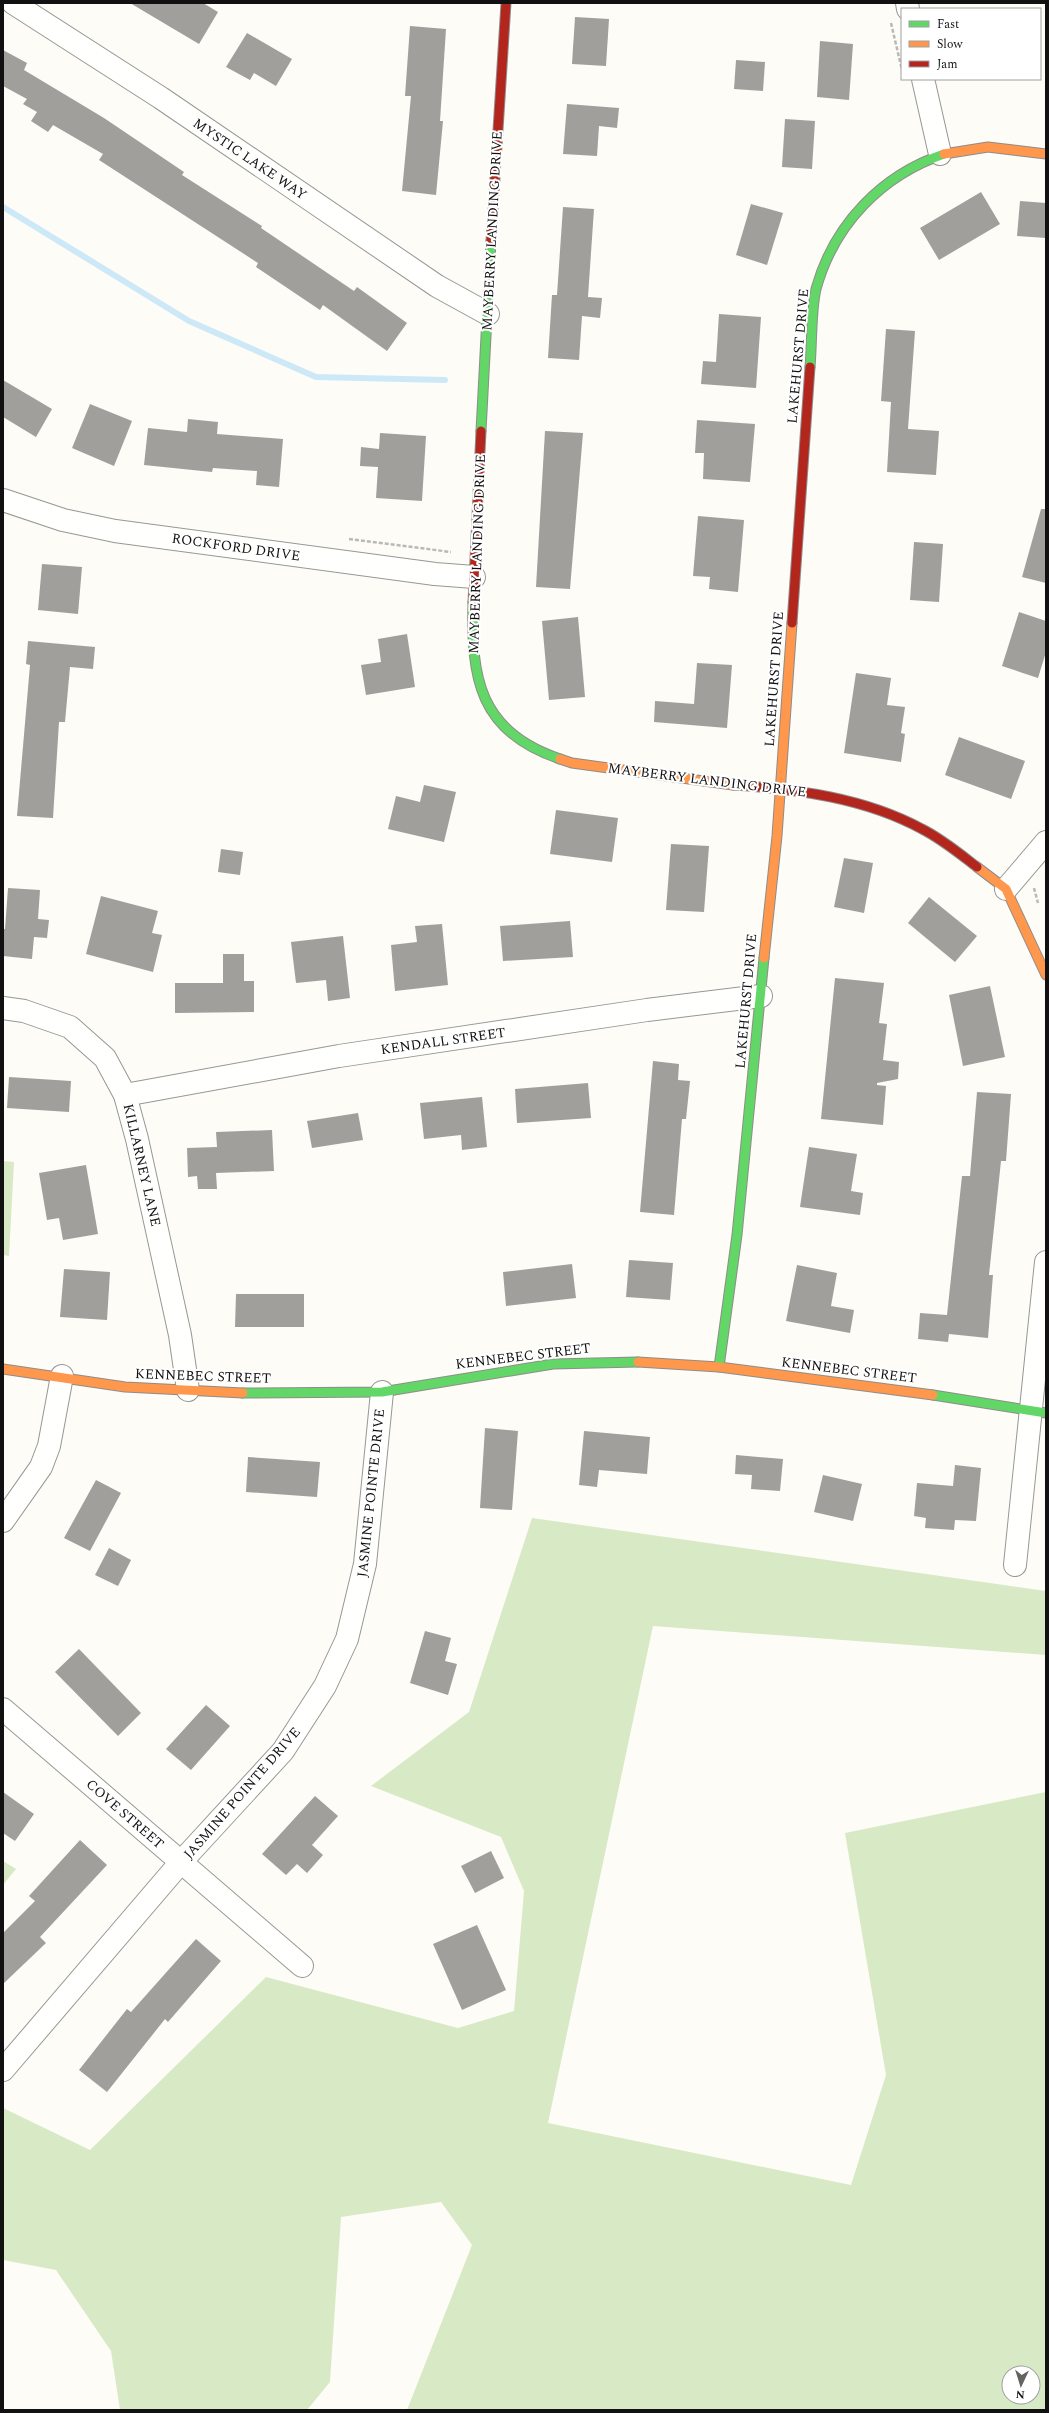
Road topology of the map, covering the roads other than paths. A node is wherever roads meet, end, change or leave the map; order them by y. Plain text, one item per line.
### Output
1 (13, 3) edge
2 (506, 3) edge
3 (923, 80) edge
4 (940, 154) junction
5 (1046, 154) edge
6 (488, 314) junction
7 (3, 500) edge
8 (474, 577) junction
9 (780, 788) junction
10 (1046, 842) edge
11 (1006, 889) junction
12 (1046, 975) edge
13 (761, 996) junction
14 (3, 1008) edge
15 (125, 1095) junction
16 (1046, 1262) edge
17 (719, 1367) junction
18 (3, 1369) edge
19 (62, 1376) junction
20 (188, 1390) junction
21 (382, 1392) junction
22 (1037, 1412) edge
23 (3, 1521) edge
24 (1015, 1565) dead end
25 (3, 1709) edge
26 (181, 1862) junction
27 (302, 1966) dead end
28 (3, 2070) edge

1 - 6 street, MYSTIC LAKE WAY
2 - 6 street, MAYBERRY LANDING DRIVE
3 - 4 street
4 - 5 street, LAKEHURST DRIVE
4 - 9 street, LAKEHURST DRIVE
6 - 8 street, MAYBERRY LANDING DRIVE
7 - 8 street, ROCKFORD DRIVE
8 - 9 street, MAYBERRY LANDING DRIVE
9 - 11 street, MAYBERRY LANDING DRIVE
9 - 13 street, LAKEHURST DRIVE
10 - 11 street
11 - 12 street, MAYBERRY LANDING DRIVE
13 - 15 street, KENDALL STREET
13 - 17 street, LAKEHURST DRIVE
14 - 15 street, KILLARNEY LANE
15 - 20 street, KILLARNEY LANE
16 - 22 street
17 - 21 street, KENNEBEC STREET
17 - 22 street, KENNEBEC STREET
18 - 19 street, KENNEBEC STREET
19 - 20 street, KENNEBEC STREET
19 - 23 street
20 - 21 street, KENNEBEC STREET
21 - 26 street, JASMINE POINTE DRIVE
22 - 24 street
25 - 26 street, COVE STREET
26 - 27 street, COVE STREET
26 - 28 street, JASMINE POINTE DRIVE

